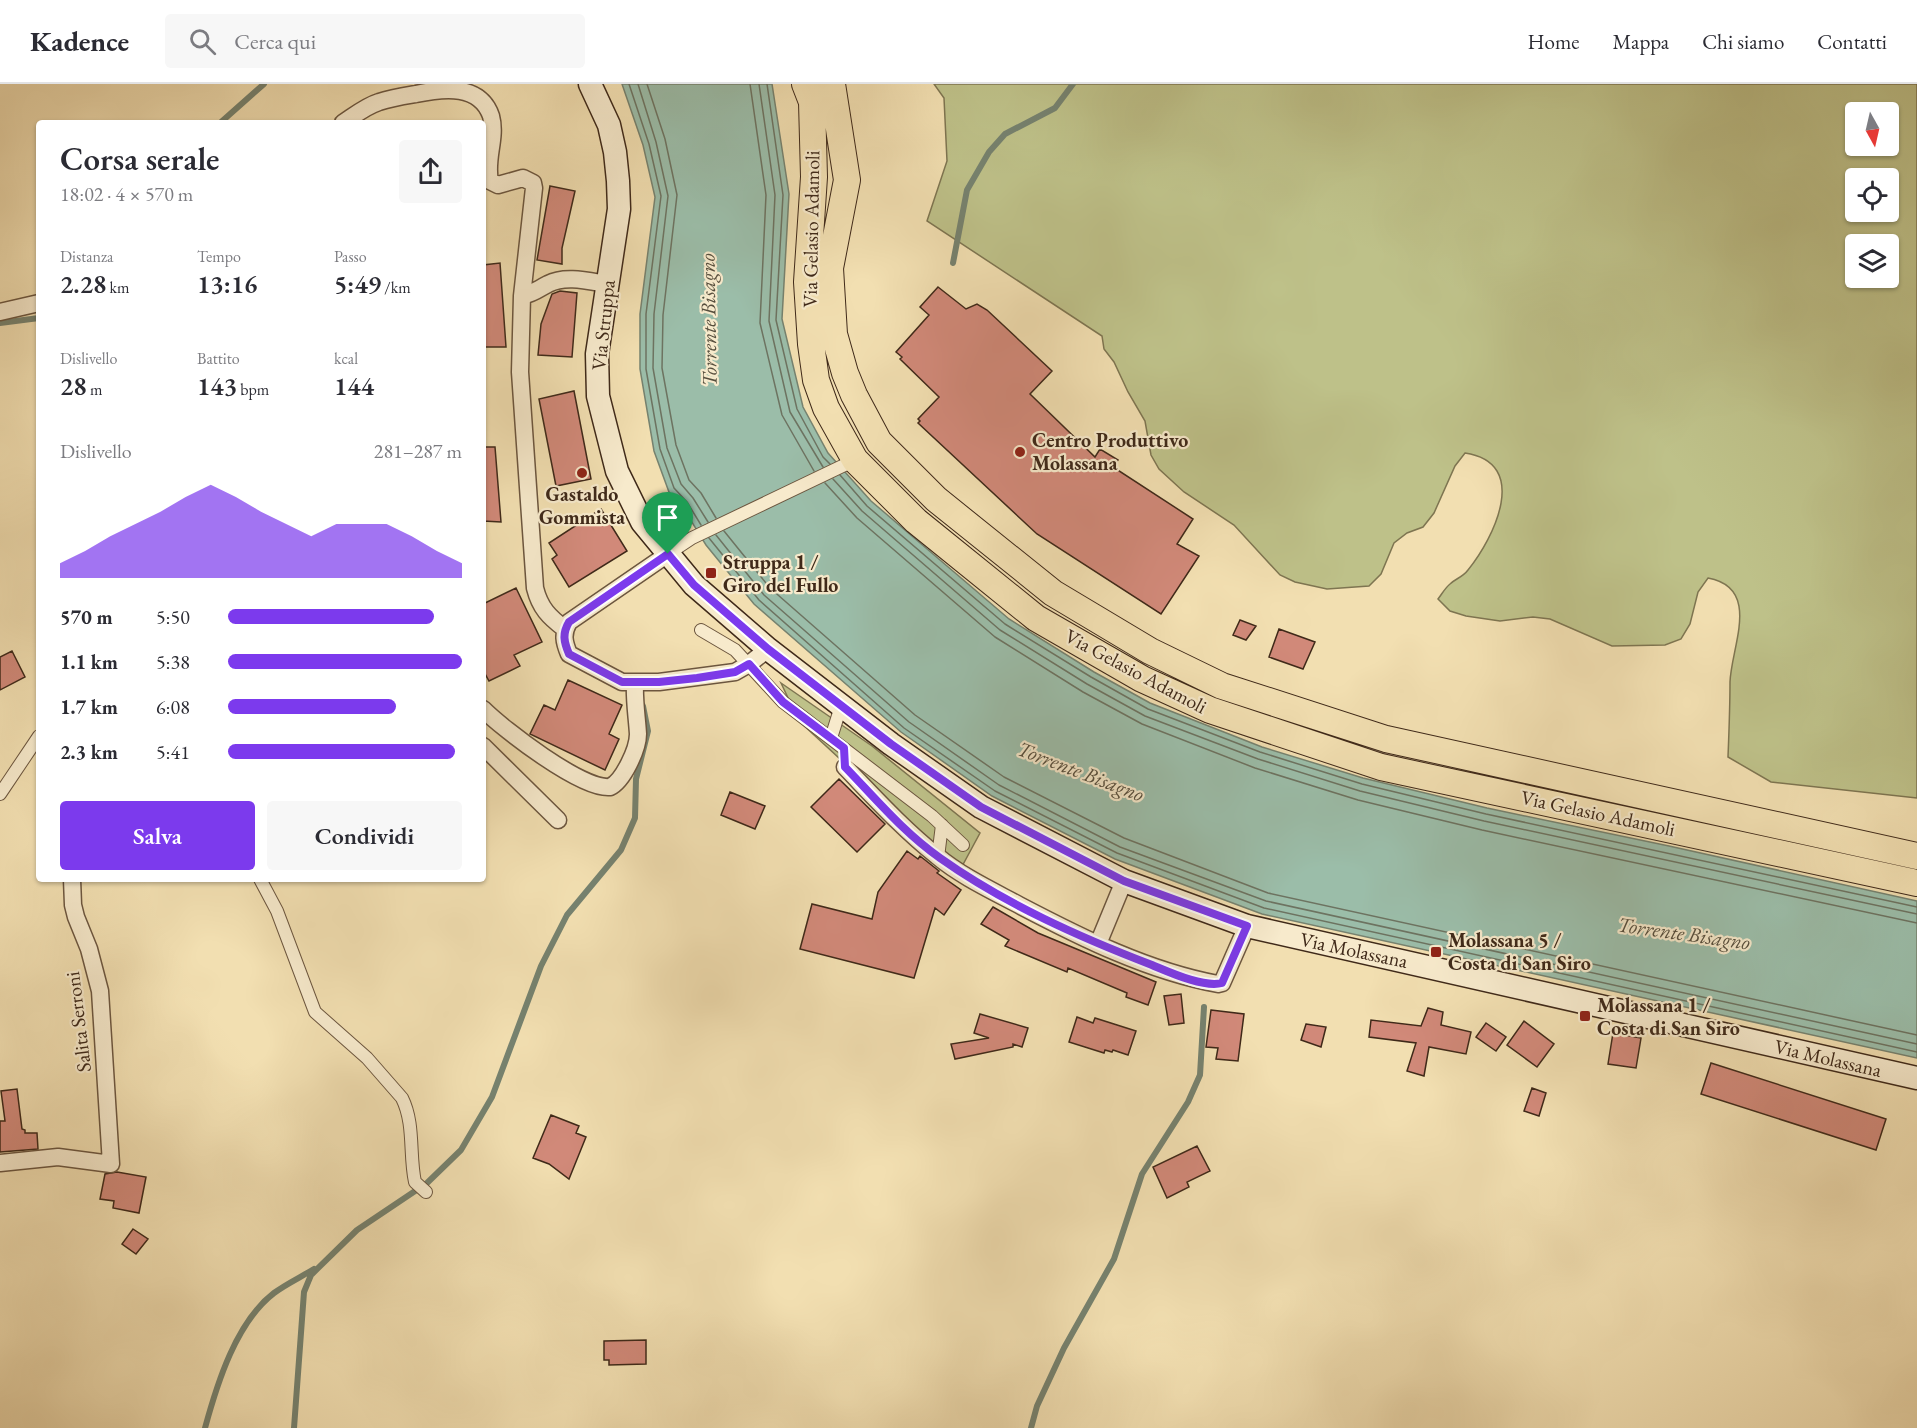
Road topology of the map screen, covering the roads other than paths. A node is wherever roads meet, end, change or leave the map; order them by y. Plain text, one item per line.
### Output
1 (590, 84) edge
2 (805, 84) edge
3 (832, 84) edge
4 (348, 120) edge
5 (606, 284) junction
6 (522, 296) junction
7 (36, 304) edge
8 (0, 312) edge
9 (851, 462) junction
10 (668, 554) junction
11 (565, 629) junction
12 (701, 630) dead end
13 (768, 649) junction
14 (749, 664) junction
15 (635, 682) junction
16 (841, 706) junction
17 (486, 712) edge
18 (831, 738) junction
19 (36, 740) edge
20 (844, 748) junction
21 (486, 749) edge
22 (845, 767) joint
23 (0, 794) edge
24 (558, 820) dead end
25 (942, 825) junction
26 (963, 845) dead end
27 (1917, 856) edge
28 (938, 857) junction
29 (1124, 881) junction
30 (72, 882) edge
31 (262, 882) edge
32 (1917, 882) edge
33 (1247, 926) junction
34 (1098, 944) junction
35 (1917, 1078) edge
36 (0, 1163) edge
37 (426, 1192) dead end

1 - 5 main road, Via Struppa
2 - 9 main road, Via Gelasio Adamoli
3 - 27 main road, Via Gelasio Adamoli
4 - 6 street
5 - 6 street
5 - 10 main road, Via Struppa
6 - 11 street
7 - 8 street
9 - 10 street
9 - 32 main road, Via Gelasio Adamoli
10 - 11 street
10 - 13 main road, Via Struppa
11 - 15 street
12 - 14 street
13 - 14 street
13 - 16 main road, Via Struppa
14 - 15 street
14 - 18 street
15 - 17 street
16 - 18 street
16 - 29 main road, Via Struppa
18 - 20 street
19 - 23 street
20 - 22 street
20 - 25 street
21 - 24 street
22 - 28 street
25 - 26 street
25 - 28 street
28 - 34 street
29 - 33 main road, Via Struppa
29 - 34 street
30 - 36 street, Salita Serroni
31 - 37 street
33 - 34 street
33 - 35 main road, Via Molassana

